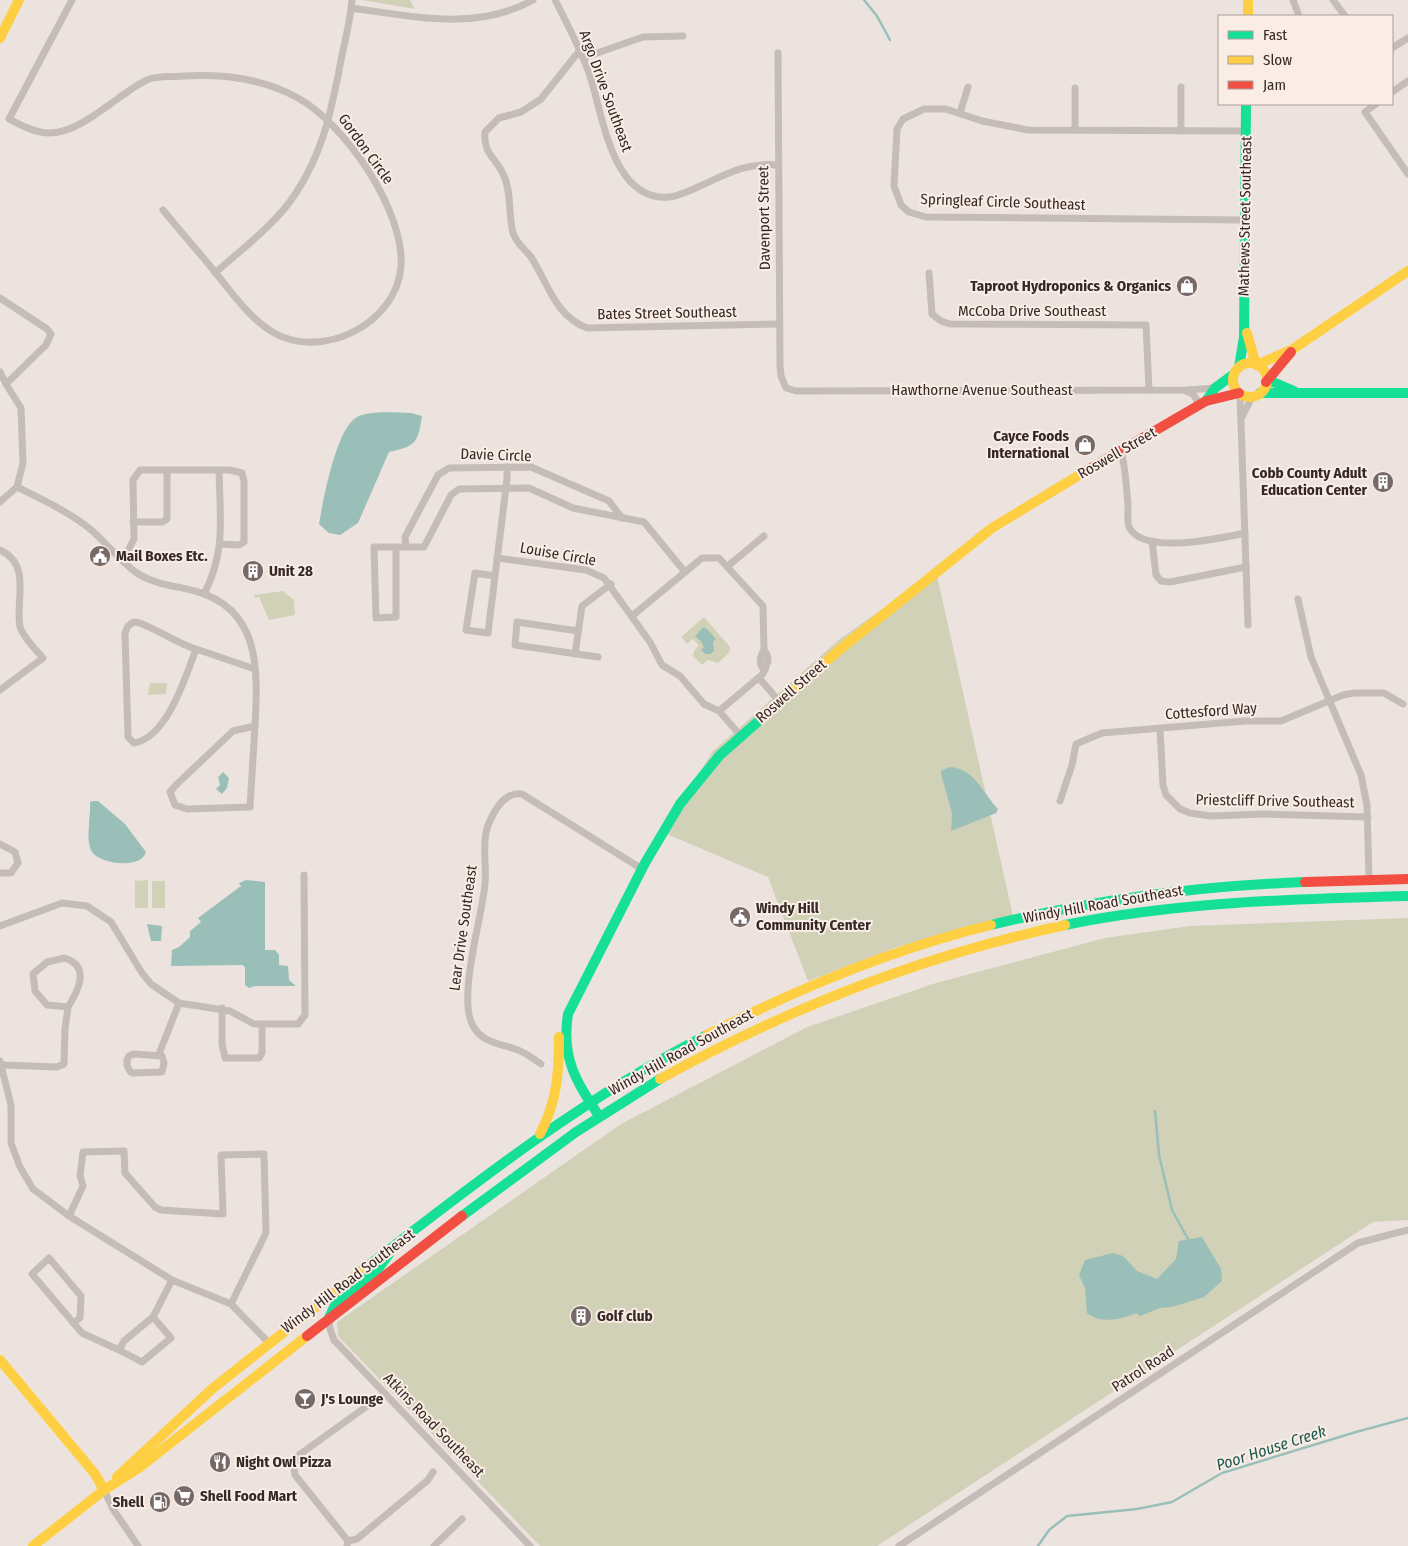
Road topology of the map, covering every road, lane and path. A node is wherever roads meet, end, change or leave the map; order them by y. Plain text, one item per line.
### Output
1 (19, 0) edge
2 (72, 0) edge
3 (533, 0) edge
4 (555, 0) edge
5 (1248, 0) edge
6 (1294, 0) edge
7 (1333, 0) edge
8 (352, 4) edge
9 (1248, 15) edge
10 (1299, 15) edge
11 (1343, 15) edge
12 (683, 36) dead end
13 (0, 38) edge
14 (1408, 38) edge
15 (1393, 47) edge
16 (580, 50) junction
17 (778, 53) dead end
18 (583, 58) junction
19 (1408, 81) edge
20 (968, 87) dead end
21 (1181, 87) dead end
22 (1075, 88) dead end
23 (1393, 91) edge
24 (1246, 105) edge
25 (1374, 105) edge
26 (960, 113) junction
27 (330, 121) junction
28 (1075, 130) junction
29 (1181, 131) junction
30 (1246, 131) junction
31 (777, 165) junction
32 (1408, 174) edge
33 (163, 210) dead end
34 (1244, 220) junction
35 (1408, 271) edge
36 (215, 273) junction
37 (928, 273) dead end
38 (0, 298) edge
39 (779, 324) junction
40 (1244, 328) junction
41 (1293, 350) junction
42 (1257, 365) junction
43 (1237, 370) junction
44 (0, 372) edge
45 (1266, 382) junction
46 (782, 383) joint
47 (6, 384) junction
48 (1215, 388) junction
49 (1149, 390) junction
50 (1186, 390) junction
51 (1240, 393) junction
52 (1408, 393) edge
53 (1305, 394) junction
54 (1256, 395) junction
55 (1203, 403) junction
56 (1242, 418) junction
57 (1121, 451) junction
58 (507, 467) junction
59 (167, 471) junction
60 (219, 471) junction
61 (17, 487) junction
62 (506, 488) junction
63 (0, 502) edge
64 (622, 518) junction
65 (133, 522) junction
66 (1246, 533) junction
67 (764, 536) dead end
68 (1152, 541) junction
69 (220, 544) junction
70 (396, 547) junction
71 (406, 547) junction
72 (0, 550) edge
73 (497, 558) junction
74 (123, 560) junction
75 (728, 566) junction
76 (1246, 567) junction
77 (685, 572) junction
78 (495, 576) junction
79 (611, 584) junction
80 (204, 594) junction
81 (1298, 599) dead end
82 (632, 616) junction
83 (1248, 625) dead end
84 (578, 631) junction
85 (196, 649) junction
86 (575, 654) junction
87 (598, 657) dead end
88 (255, 669) junction
89 (759, 678) junction
90 (0, 690) edge
91 (779, 701) junction
92 (1329, 701) junction
93 (1403, 704) dead end
94 (719, 711) junction
95 (255, 726) junction
96 (1160, 729) junction
97 (741, 736) junction
98 (1060, 801) dead end
99 (1368, 817) junction
100 (0, 844) edge
101 (642, 869) junction
102 (0, 873) edge
103 (304, 875) dead end
104 (1408, 879) edge
105 (1369, 880) junction
106 (1408, 896) edge
107 (0, 926) edge
108 (179, 1003) junction
109 (68, 1007) junction
110 (222, 1008) junction
111 (568, 1014) junction
112 (262, 1024) junction
113 (160, 1054) junction
114 (1, 1063) edge
115 (541, 1064) dead end
116 (590, 1102) junction
117 (599, 1116) junction
118 (539, 1136) junction
119 (69, 1216) junction
120 (1408, 1230) edge
121 (397, 1243) junction
122 (172, 1280) junction
123 (231, 1304) junction
124 (153, 1317) junction
125 (329, 1318) junction
126 (73, 1323) junction
127 (268, 1342) junction
128 (119, 1350) junction
129 (0, 1360) edge
130 (367, 1406) dead end
131 (433, 1472) dead end
132 (104, 1490) junction
133 (462, 1519) dead end
134 (348, 1544) edge
135 (33, 1546) edge
136 (138, 1546) edge
137 (434, 1546) edge
138 (530, 1546) edge
139 (899, 1546) edge

1 - 13 main road
2 - 27 street, Gordon Circle
3 - 8 street
4 - 16 street, Argo Drive Southeast
5 - 9 main road
6 - 10 street
7 - 11 street
8 - 27 street
12 - 18 street
14 - 15 street
16 - 18 street, Argo Drive Southeast
16 - 39 street, Bates Street Southeast
17 - 31 street, Davenport Street
18 - 31 street, Argo Drive Southeast
19 - 23 street
20 - 26 street
21 - 29 street
22 - 28 street
24 - 30 main road, Mathews Street Southeast
25 - 32 street
26 - 28 street, Springleaf Circle Southeast
26 - 34 street, Springleaf Circle Southeast
27 - 36 street
27 - 36 street, Gordon Circle
28 - 29 street, Springleaf Circle Southeast
29 - 30 street, Springleaf Circle Southeast
30 - 34 main road, Mathews Street Southeast
31 - 39 street, Davenport Street
33 - 36 street, Gordon Circle
34 - 40 main road, Mathews Street Southeast
35 - 41 main road
37 - 49 street, McCoba Drive Southeast
38 - 47 street
39 - 46 street, Davenport Street
40 - 42 main road, Mathews Street Southeast
40 - 43 main road, Mathews Street Southeast
41 - 42 main road
41 - 45 main road
42 - 43 main road
42 - 45 main road
43 - 48 main road, Roswell Street
43 - 51 main road
44 - 47 street
45 - 53 main road
45 - 54 main road
46 - 49 street, Hawthorne Avenue Southeast
47 - 61 street
48 - 50 street, Hawthorne Avenue Southeast
48 - 55 main road, Roswell Street
49 - 50 street, Hawthorne Avenue Southeast
50 - 55 street
51 - 54 main road
51 - 55 main road, Roswell Street
51 - 56 street
52 - 53 main road
53 - 54 main road
54 - 56 street
55 - 57 main road, Roswell Street
56 - 66 street
57 - 68 street
57 - 91 main road, Roswell Street
58 - 62 street
58 - 64 street, Davie Circle
58 - 71 street, Davie Circle
59 - 60 street
59 - 65 street
59 - 65 street
60 - 69 street
60 - 69 street
61 - 63 street
61 - 74 street
62 - 64 street
62 - 71 street
62 - 73 street
64 - 77 street
65 - 74 street
66 - 68 street
66 - 76 street
67 - 75 street
68 - 76 street
69 - 80 street
70 - 70 street
70 - 71 street
72 - 90 street
73 - 78 street
73 - 79 street, Louise Circle
74 - 80 street
75 - 77 street
75 - 89 street
76 - 83 street
77 - 82 street
78 - 78 street
79 - 82 street
79 - 84 street
80 - 88 street
81 - 92 street
82 - 94 street
84 - 86 street
84 - 86 street
85 - 85 street
85 - 88 street
86 - 87 street
88 - 95 street
89 - 91 street
89 - 94 street
91 - 97 main road, Roswell Street
92 - 93 street, Cottesford Way
92 - 96 street, Cottesford Way
92 - 99 street
94 - 97 street
95 - 95 street
96 - 98 street, Cottesford Way
96 - 99 street, Priestcliff Drive Southeast
97 - 101 main road, Roswell Street
99 - 105 street
100 - 102 street
101 - 111 main road, Roswell Street
101 - 115 street, Lear Drive Southeast
103 - 112 street
104 - 105 main road, Windy Hill Road Southeast
105 - 116 main road, Windy Hill Road Southeast
106 - 117 main road, Windy Hill Road Southeast
107 - 108 street
108 - 110 street
108 - 113 street
109 - 109 street
109 - 114 street
110 - 112 street
110 - 112 street
111 - 116 main road, Roswell Street
111 - 118 main road
113 - 113 street
114 - 119 street
116 - 117 main road, Roswell Street
116 - 118 main road, Windy Hill Road Southeast
117 - 125 main road, Windy Hill Road Southeast
118 - 121 main road, Windy Hill Road Southeast
119 - 122 street
119 - 123 street
120 - 139 street, Patrol Road
121 - 125 main road
121 - 127 main road, Windy Hill Road Southeast
122 - 123 street
122 - 124 street
123 - 127 street
124 - 128 street
124 - 128 street
125 - 132 main road, Windy Hill Road Southeast
125 - 138 street, Atkins Road Southeast
126 - 126 street
126 - 128 street
127 - 132 main road, Windy Hill Road Southeast
129 - 132 main road
130 - 134 street
131 - 134 street
132 - 135 main road, Windy Hill Road Southeast
132 - 136 street
133 - 137 street

